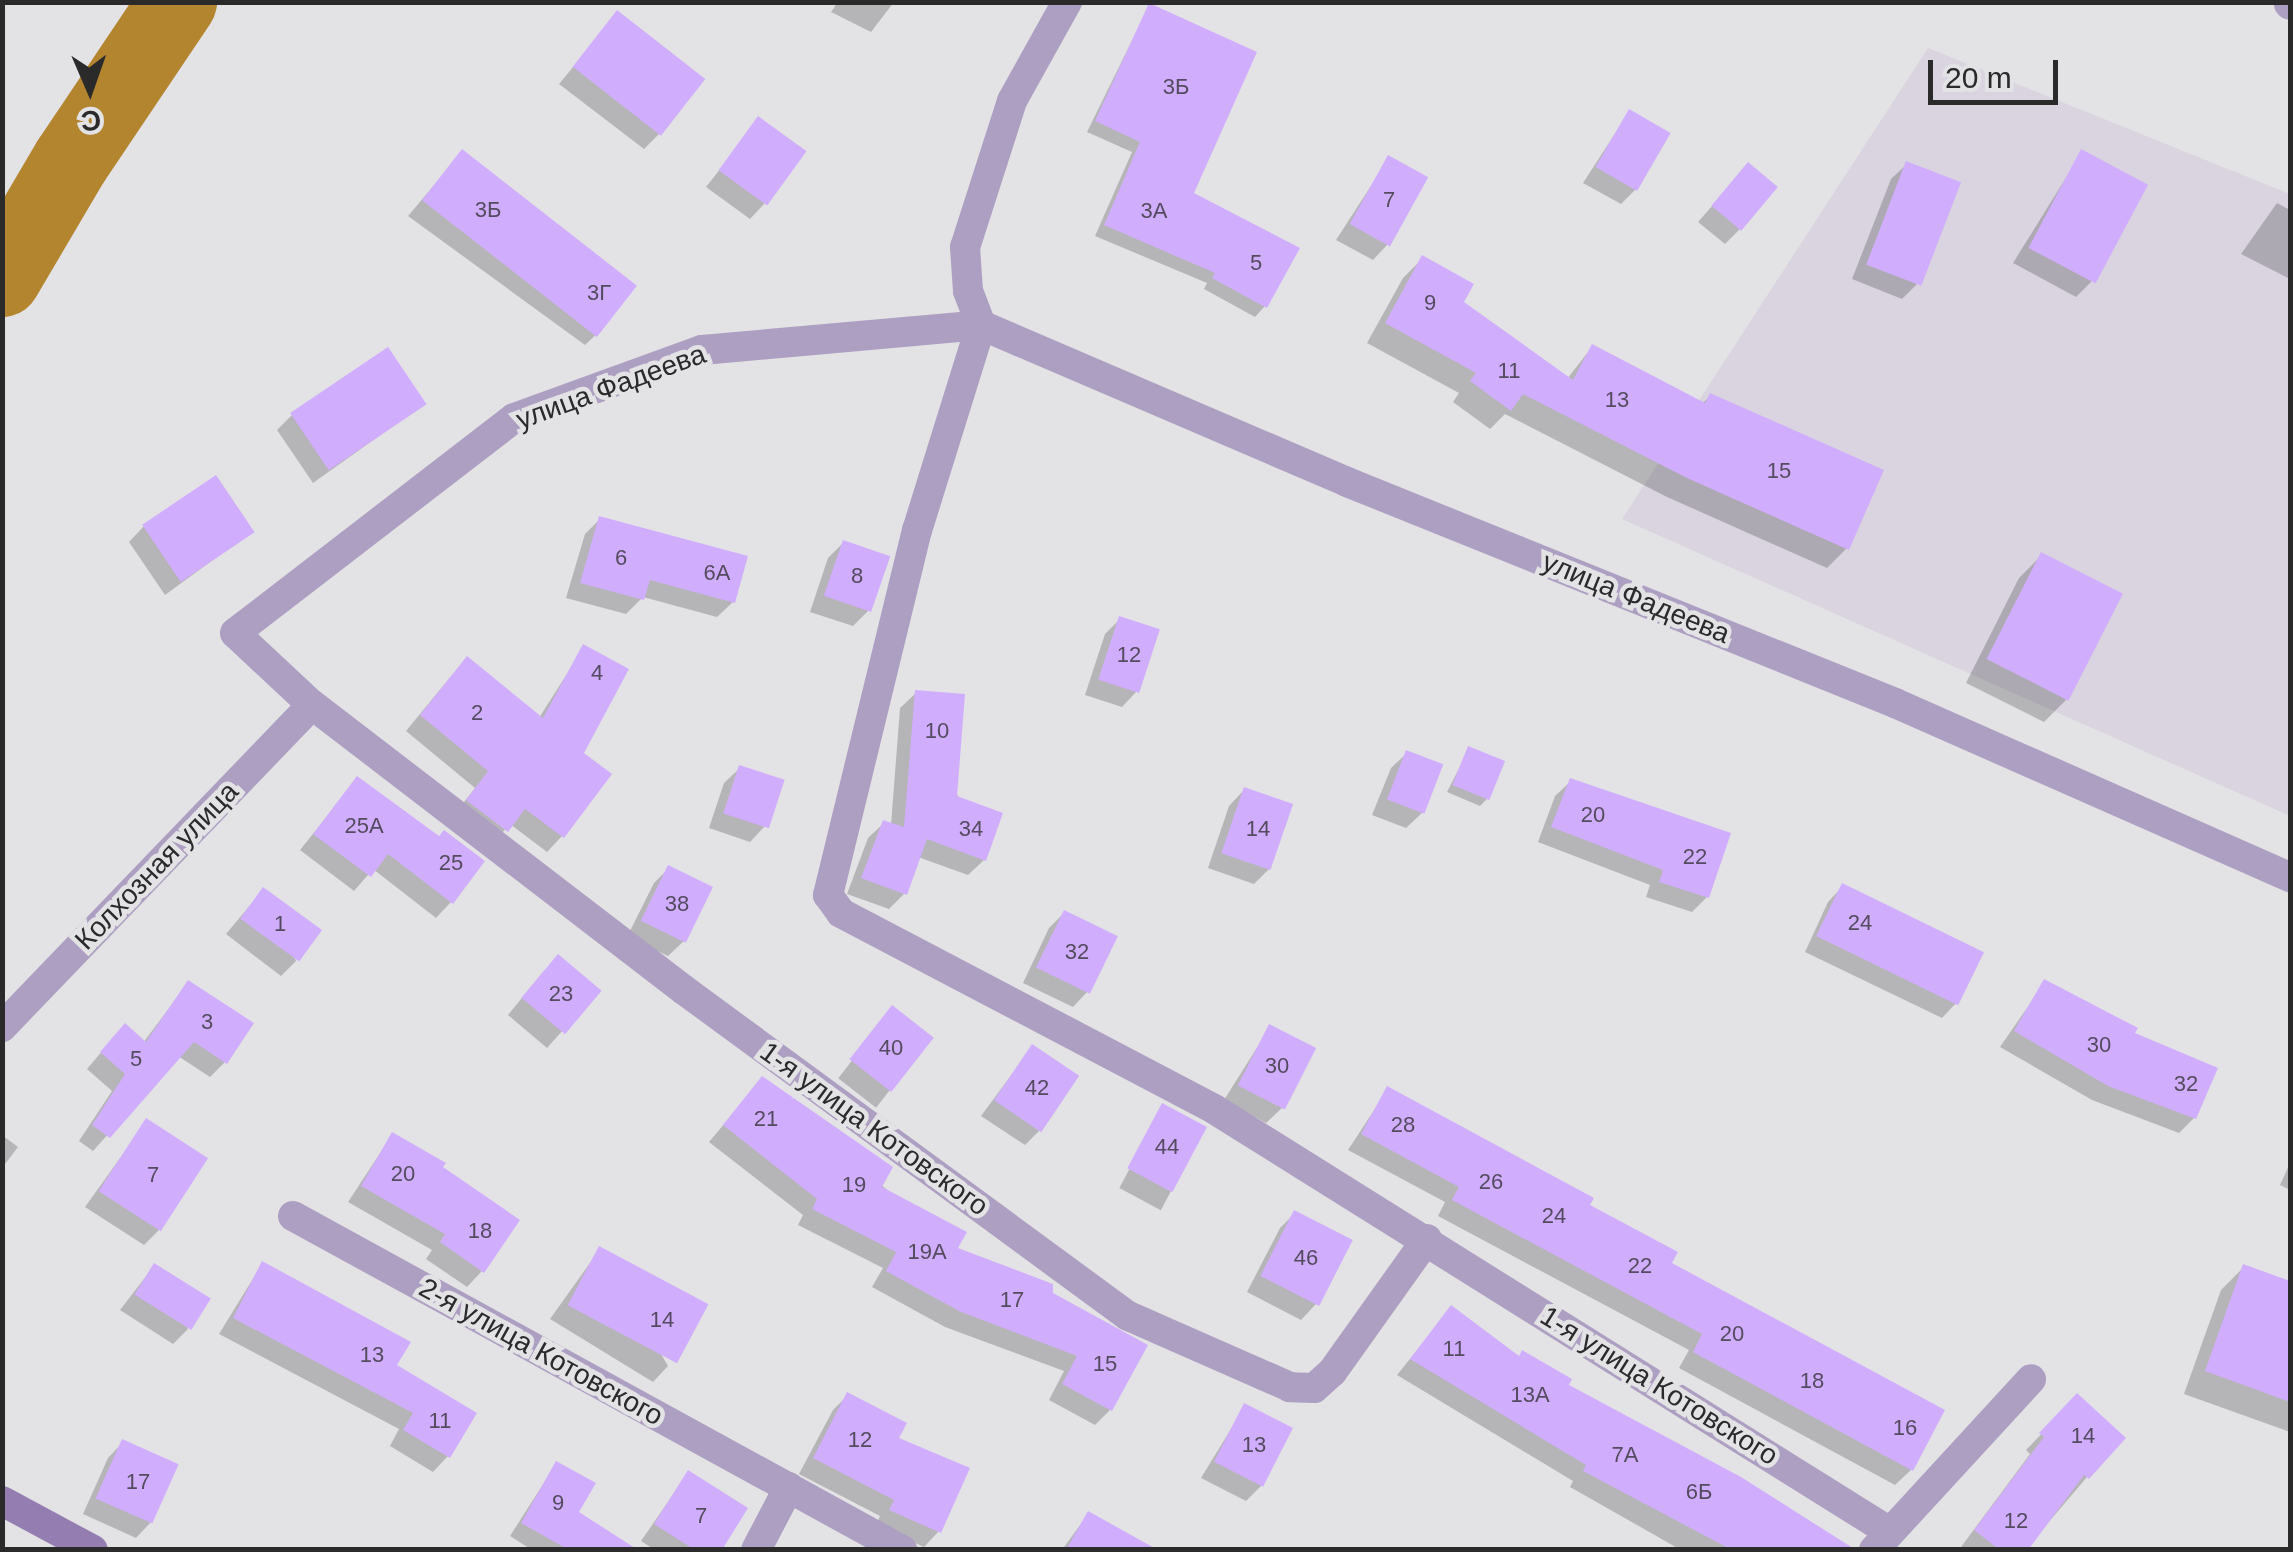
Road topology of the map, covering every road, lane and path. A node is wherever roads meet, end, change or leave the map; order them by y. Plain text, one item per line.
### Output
1 (1067, 2) edge
2 (981, 324) junction
3 (312, 706) junction
4 (2290, 876) edge
5 (2, 1027) edge
6 (293, 1216) dead end
7 (1427, 1239) junction
8 (2031, 1380) dead end
9 (788, 1487) junction
10 (2, 1502) edge
11 (1882, 1541) edge
12 (93, 1550) edge
13 (756, 1550) edge
14 (902, 1550) edge

1 - 2 street
2 - 3 street, улица Фадеева
2 - 4 street, улица Фадеева
2 - 7 street, 1-я улица Котовского
3 - 5 street, Колхозная улица
3 - 7 street, 1-я улица Котовского
6 - 9 street, 2-я улица Котовского
7 - 11 street, 1-я улица Котовского
8 - 11 street, 1-я улица Котовского
9 - 13 street
9 - 14 street, 2-я улица Котовского
10 - 12 main road

